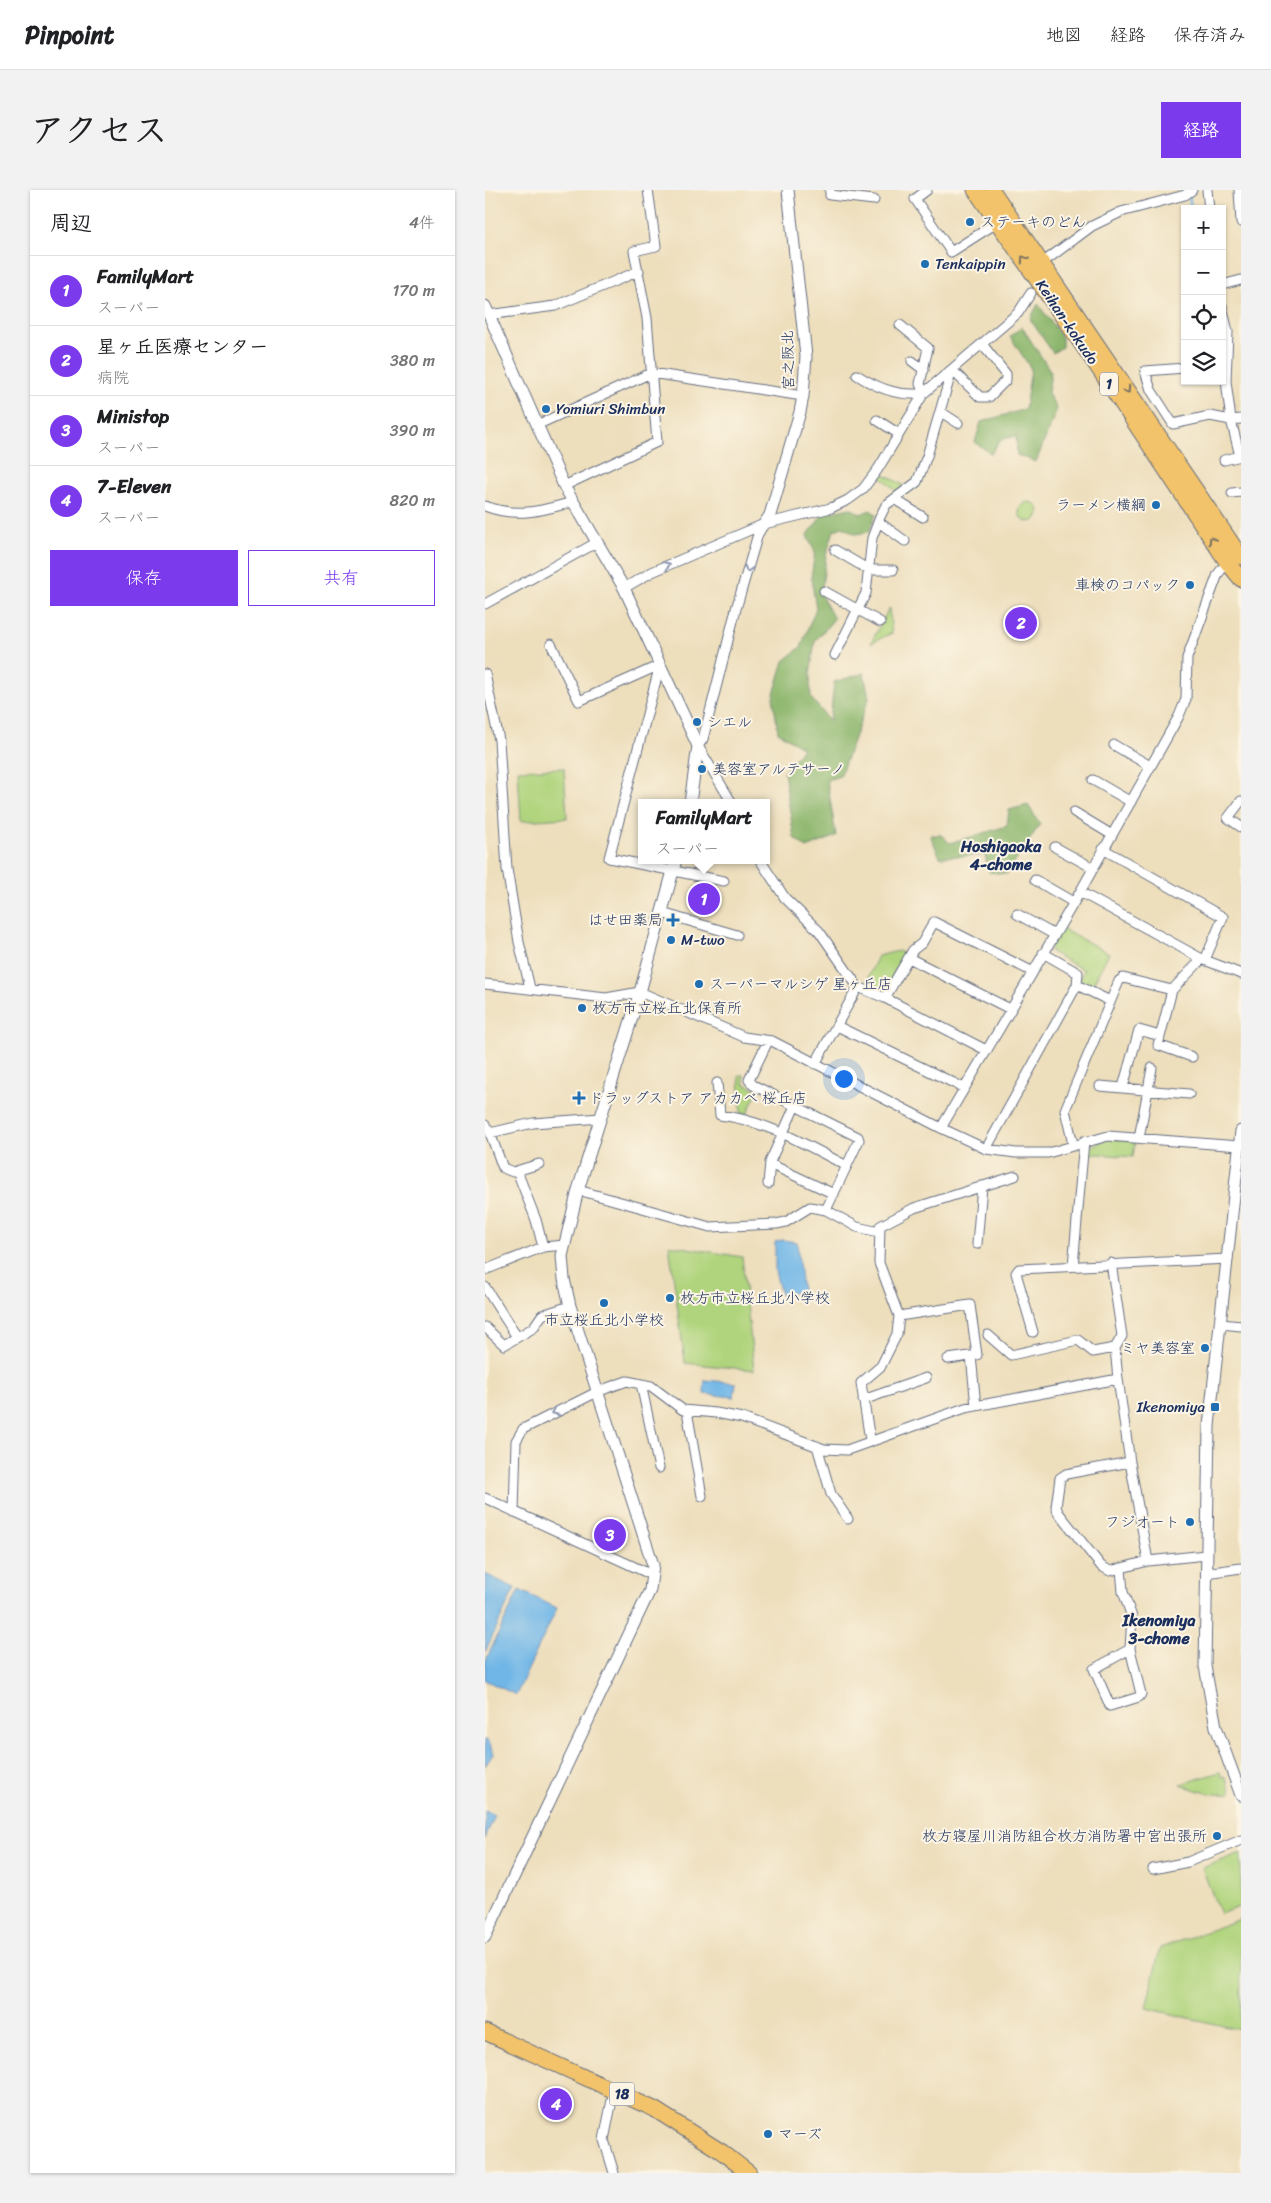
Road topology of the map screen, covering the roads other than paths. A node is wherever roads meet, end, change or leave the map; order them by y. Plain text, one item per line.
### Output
1 (648, 190) edge
2 (788, 190) edge
3 (830, 190) edge
4 (927, 190) edge
5 (975, 190) edge
6 (992, 190) edge
7 (1207, 190) edge
8 (1239, 190) edge
9 (1186, 192) edge
10 (874, 200) dead end
11 (1209, 205) edge
12 (998, 222) junction
13 (1241, 222) edge
14 (1049, 258) dead end
15 (639, 271) junction
16 (1241, 280) edge
17 (1226, 284) edge
18 (1031, 293) dead end
19 (487, 310) edge
20 (1226, 323) edge
21 (900, 326) dead end
22 (982, 344) junction
23 (1226, 348) edge
24 (912, 361) dead end
25 (1105, 368) junction
26 (1181, 368) edge
27 (924, 370) junction
28 (952, 370) junction
29 (651, 373) junction
30 (857, 375) dead end
31 (1226, 385) edge
32 (924, 393) junction
33 (803, 396) junction
34 (941, 412) junction
35 (1241, 419) edge
36 (877, 420) dead end
37 (1231, 420) junction
38 (958, 423) dead end
39 (537, 424) junction
40 (899, 434) junction
41 (1240, 456) edge
42 (1224, 460) dead end
43 (564, 486) junction
44 (894, 499) junction
45 (572, 502) junction
46 (485, 506) edge
47 (923, 517) dead end
48 (880, 523) junction
49 (764, 524) junction
50 (905, 541) dead end
51 (596, 543) junction
52 (835, 550) dead end
53 (1234, 560) edge
54 (869, 570) junction
55 (893, 570) dead end
56 (1241, 578) edge
57 (624, 588) junction
58 (824, 591) dead end
59 (485, 604) edge
60 (858, 610) junction
61 (880, 622) dead end
62 (551, 644) dead end
63 (835, 655) dead end
64 (660, 665) junction
65 (485, 674) edge
66 (1114, 745) dead end
67 (698, 746) junction
68 (1150, 766) junction
69 (1093, 780) dead end
70 (691, 799) edge
71 (730, 799) edge
72 (1241, 800) edge
73 (1131, 802) junction
74 (1074, 812) dead end
75 (1241, 827) edge
76 (1112, 835) junction
77 (1055, 846) dead end
78 (1103, 849) junction
79 (638, 862) edge
80 (658, 864) edge
81 (763, 864) edge
82 (675, 866) edge
83 (1093, 868) junction
84 (1035, 880) dead end
85 (725, 881) dead end
86 (1080, 892) junction
87 (1073, 902) junction
88 (662, 913) junction
89 (1017, 914) dead end
90 (737, 934) dead end
91 (1053, 934) junction
92 (1043, 953) junction
93 (909, 958) junction
94 (1203, 959) junction
95 (1031, 971) junction
96 (1241, 974) edge
97 (485, 984) edge
98 (1077, 985) junction
99 (858, 987) junction
100 (530, 988) junction
101 (1172, 990) junction
102 (640, 992) junction
103 (885, 998) junction
104 (1110, 1001) junction
105 (1009, 1009) junction
106 (837, 1026) junction
107 (1160, 1036) junction
108 (767, 1041) junction
109 (986, 1050) junction
110 (1192, 1057) dead end
111 (815, 1064) junction
112 (1152, 1068) dead end
113 (717, 1084) dead end
114 (1100, 1086) dead end
115 (1123, 1087) junction
116 (964, 1088) junction
117 (1147, 1089) junction
118 (1189, 1094) dead end
119 (795, 1106) junction
120 (601, 1118) junction
121 (941, 1128) junction
122 (1241, 1131) edge
123 (487, 1133) edge
124 (783, 1133) junction
125 (1139, 1138) junction
126 (1084, 1141) junction
127 (1073, 1144) junction
128 (1239, 1146) junction
129 (986, 1149) junction
130 (539, 1164) dead end
131 (770, 1164) junction
132 (847, 1166) junction
133 (517, 1171) junction
134 (1015, 1176) dead end
135 (768, 1184) dead end
136 (982, 1186) junction
137 (578, 1190) junction
138 (1238, 1193) edge
139 (834, 1194) junction
140 (826, 1210) junction
141 (879, 1232) junction
142 (977, 1244) dead end
143 (565, 1245) junction
144 (543, 1247) junction
145 (1228, 1259) junction
146 (1111, 1263) junction
147 (1073, 1266) junction
148 (485, 1270) edge
149 (485, 1287) edge
150 (570, 1306) junction
151 (899, 1316) junction
152 (1221, 1324) junction
153 (1241, 1326) edge
154 (485, 1327) edge
155 (1033, 1332) dead end
156 (988, 1335) dead end
157 (517, 1337) junction
158 (1115, 1348) junction
159 (971, 1356) junction
160 (948, 1359) dead end
161 (926, 1378) dead end
162 (1118, 1379) junction
163 (641, 1384) junction
164 (599, 1392) junction
165 (863, 1400) junction
166 (976, 1406) junction
167 (687, 1411) junction
168 (870, 1440) junction
169 (817, 1446) junction
170 (1129, 1462) junction
171 (659, 1468) dead end
172 (702, 1496) dead end
173 (485, 1498) edge
174 (514, 1512) junction
175 (848, 1519) dead end
176 (1207, 1555) junction
177 (1148, 1561) junction
178 (1121, 1568) junction
179 (1241, 1568) edge
180 (1206, 1572) junction
181 (653, 1575) junction
182 (1131, 1649) junction
183 (1241, 1796) edge
184 (1241, 1840) edge
185 (1153, 1869) dead end
186 (485, 1936) edge
187 (485, 2032) edge
188 (614, 2090) junction
189 (614, 2173) edge
190 (749, 2173) edge

1 - 15 street
2 - 33 street, 宮之阪北
3 - 10 street
4 - 12 street
5 - 12 main road, Keihan-kokudo / 1
6 - 25 main road, Keihan-kokudo / 1
7 - 11 street
8 - 13 street
9 - 14 street
25 -> 12 main road, Keihan-kokudo / 1
15 - 19 street
15 - 29 street
16 - 17 street
18 - 22 street
19 - 39 street
20 - 23 street
21 - 27 street
22 - 28 street
22 - 28 street
24 - 27 street
25 - 53 main road, Keihan-kokudo / 1
26 - 37 street
27 - 32 street
28 - 32 street
28 - 34 street
29 - 33 street
29 - 39 street
29 - 43 street
30 - 32 street
31 - 37 street
32 - 40 street
33 - 49 street, 宮之阪北
34 - 38 street
34 - 44 street
35 - 37 street
36 - 40 street
37 - 41 street
39 - 43 street
40 - 49 street
41 - 42 street
43 - 45 street
44 - 47 street
44 - 48 street
45 - 46 street
45 - 51 street
48 - 50 street
48 - 54 street
57 -> 49 street
49 -> 67 street
51 - 57 street
51 - 59 street
52 - 54 street
53 - 56 main road, Keihan-kokudo / 1
53 - 68 street
54 - 55 street
54 - 60 street
57 - 64 street
58 - 60 street
60 - 61 street
60 - 63 street
62 - 64 street
64 - 67 street
64 - 79 street
65 - 100 street
66 - 68 street
67 - 70 street
67 - 71 street
68 - 73 street
69 - 73 street
72 - 75 street
73 - 76 street
74 - 76 street
76 - 78 street
77 - 83 street
78 - 83 street
78 - 94 street
80 - 82 street
81 - 99 street
82 - 85 street
82 - 88 street
83 - 86 street
84 - 87 street
86 - 87 street
86 - 94 street
87 - 91 street
88 - 90 street
88 - 102 street
89 - 91 street
91 - 92 street
92 - 95 street
92 - 98 street
93 - 95 street
93 - 103 street
93 - 105 street
94 - 96 street
94 - 101 street
95 - 105 street
97 - 100 street
98 - 104 street
98 - 129 street
99 - 103 street
99 - 106 street
100 - 102 street
101 - 104 street
101 - 107 street
102 - 108 street
102 - 120 street
103 - 109 street
104 - 127 street
105 - 109 street
106 - 111 street
106 - 116 street
107 - 110 street
107 - 115 street
108 - 111 street
108 - 119 street
109 - 116 street
111 - 121 street
112 - 117 street
113 - 124 street
114 - 115 street
115 - 117 street
116 - 121 street
117 - 118 street
117 - 125 street
119 - 124 street
119 - 132 street
120 - 123 street
120 - 137 street
121 - 129 street
122 - 128 street
123 - 133 street
124 - 131 street
124 - 132 street
125 - 126 street
125 - 128 street
126 - 127 street
126 - 147 street
127 - 129 street
128 - 138 street
130 - 133 street
131 - 135 street
131 - 139 street
132 - 139 street
133 - 144 street
134 - 136 street
136 - 141 street
136 - 142 street
137 - 140 street
137 - 143 street
138 - 145 street
139 - 140 street
140 - 141 street
141 - 151 street
143 - 144 street
143 - 150 street
144 - 148 street
145 - 146 street
145 - 152 street
146 - 147 street
146 - 158 street
147 - 155 street
149 - 157 street
150 - 157 street
150 - 164 street
151 - 159 street
151 - 165 street
152 - 153 street
152 - 176 street
154 - 157 street
156 - 158 street
158 - 162 street
159 - 160 street
159 - 166 street
161 - 165 street
162 - 166 street
162 - 170 street
163 - 164 street
163 - 167 street
163 - 171 street
164 -> 174 street
164 - 181 street
165 - 168 street
166 - 168 street
167 - 169 street
167 - 172 street
168 - 169 street
169 - 175 street
170 - 177 street
170 - 178 street
173 - 174 street
174 - 181 street
176 - 177 street
176 - 180 street
177 - 178 street
178 - 182 street
179 - 180 street
180 - 183 street
181 - 186 street
182 - 182 street
184 - 185 street
187 - 188 main road, 18
188 - 189 street
188 - 190 main road, 18

